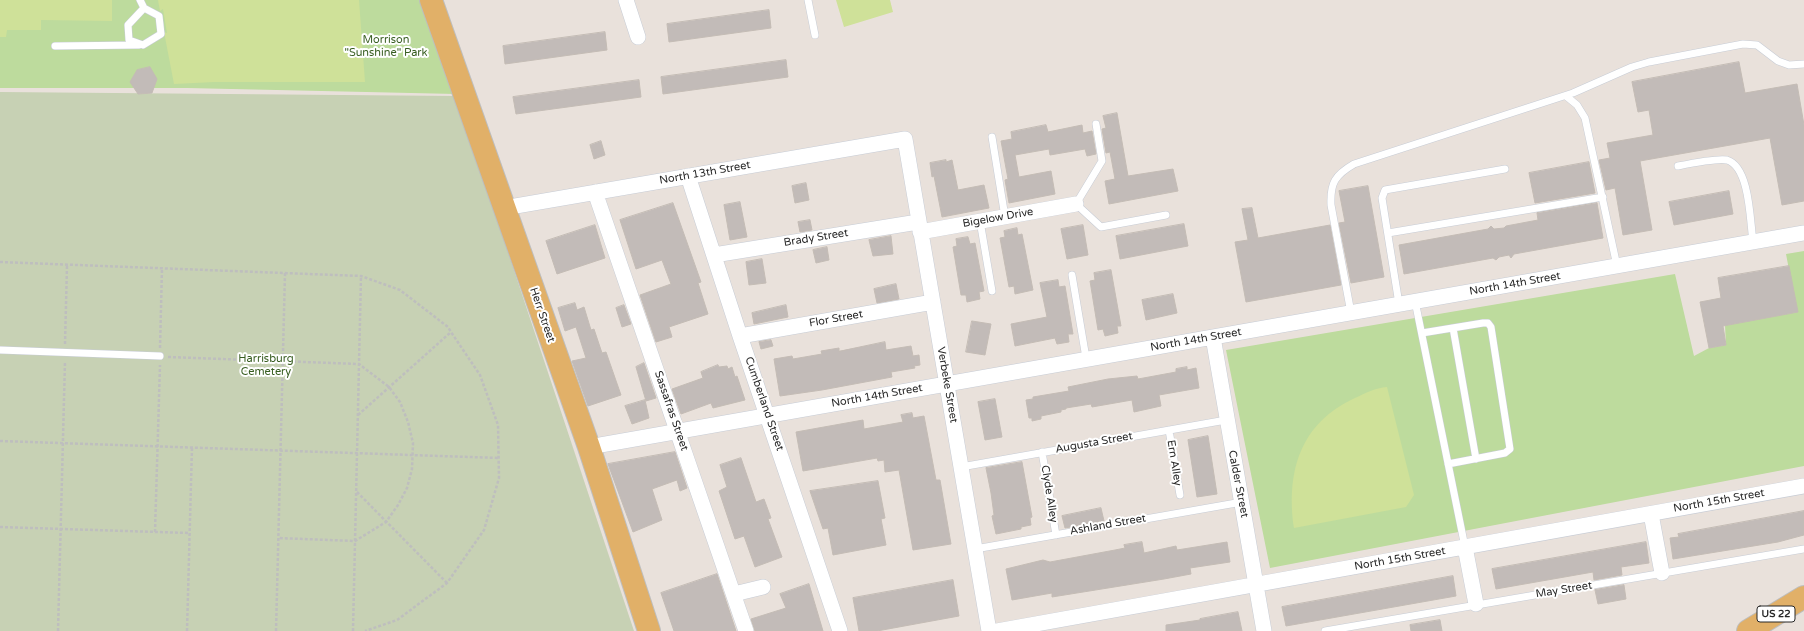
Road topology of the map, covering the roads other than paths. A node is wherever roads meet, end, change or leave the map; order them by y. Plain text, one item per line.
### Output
1 (140, 0) edge
2 (431, 0) edge
3 (626, 0) edge
4 (808, 0) edge
5 (144, 8) junction
6 (815, 35) dead end
7 (638, 38) dead end
8 (143, 45) junction
9 (55, 46) dead end
10 (1804, 64) edge
11 (1566, 96) junction
12 (1096, 124) dead end
13 (992, 137) dead end
14 (905, 139) joint
15 (1678, 166) dead end
16 (1505, 169) dead end
17 (688, 176) junction
18 (595, 192) junction
19 (1603, 197) junction
20 (1076, 204) junction
21 (504, 208) junction
22 (1166, 215) dead end
23 (1005, 216) junction
24 (980, 221) junction
25 (919, 227) junction
26 (1804, 232) edge
27 (1388, 233) junction
28 (1753, 242) junction
29 (714, 255) junction
30 (1617, 266) junction
31 (1072, 275) dead end
32 (992, 291) dead end
33 (1415, 301) junction
34 (933, 302) junction
35 (1399, 304) junction
36 (1351, 313) junction
37 (1453, 328) junction
38 (1422, 333) junction
39 (740, 336) junction
40 (1213, 338) junction
41 (0, 350) edge
42 (160, 356) road end
43 (1086, 358) junction
44 (947, 384) junction
45 (768, 416) junction
46 (1226, 420) junction
47 (1169, 430) junction
48 (678, 431) junction
49 (588, 447) junction
50 (1042, 452) junction
51 (1476, 458) junction
52 (1448, 464) junction
53 (961, 467) junction
54 (1804, 486) edge
55 (1180, 495) dead end
56 (1242, 502) junction
57 (1651, 514) junction
58 (1056, 535) junction
59 (1465, 547) junction
60 (975, 549) junction
61 (1804, 549) edge
62 (1662, 573) junction
63 (1256, 584) junction
64 (763, 587) dead end
65 (734, 594) junction
66 (1804, 597) edge
67 (1476, 604) junction
68 (649, 631) edge
69 (746, 631) edge
70 (840, 631) edge
71 (989, 631) edge
72 (997, 631) edge
73 (1264, 631) edge
74 (1325, 631) edge
75 (1748, 631) edge

1 - 5 lane
2 - 21 main road, Herr Street
3 - 7 street
4 - 6 lane
5 - 8 lane
5 - 8 lane
8 - 9 lane
10 - 11 lane
11 - 19 lane
11 - 36 lane
12 - 20 lane
13 - 23 lane
14 - 17 street, North 13th Street
14 - 25 street, Verbeke Street
15 - 28 lane
16 - 27 lane
17 - 18 street, North 13th Street
17 - 29 street, Cumberland Street
18 - 21 street, North 13th Street
18 - 48 street, Sassafras Street
19 - 27 lane
19 - 30 lane
20 - 22 lane
20 - 23 street, Bigelow Drive
21 - 49 main road, Herr Street
23 - 24 street, Bigelow Drive
24 - 25 street, Bigelow Drive
24 - 32 lane
25 - 29 street, Brady Street
25 - 34 street, Verbeke Street
26 - 28 street, North 14th Street
27 - 35 lane
28 - 30 street, North 14th Street
29 - 39 street, Cumberland Street
30 - 33 street, North 14th Street
31 - 43 lane
33 - 35 street, North 14th Street
33 - 38 lane
34 - 39 street, Flor Street
34 - 44 street, Verbeke Street
35 - 36 street, North 14th Street
36 - 40 street, North 14th Street
37 - 38 lane
37 - 51 lane
37 - 51 lane
38 - 52 lane
39 - 45 street, Cumberland Street
40 - 43 street, North 14th Street
40 - 46 street, Calder Street
41 - 42 lane
43 - 44 street, North 14th Street
44 - 45 street, North 14th Street
44 - 53 street, Verbeke Street
45 - 48 street, North 14th Street
45 - 70 street, Cumberland Street
46 - 47 lane, Augusta Street
46 - 56 street, Calder Street
47 - 50 lane, Augusta Street
47 - 55 lane, Ern Alley
48 - 49 street, North 14th Street
48 - 65 street, Sassafras Street
49 - 68 main road, Herr Street
50 - 53 lane, Augusta Street
50 - 58 lane, Clyde Alley
51 - 52 lane
52 - 59 lane
53 - 60 street, Verbeke Street
54 - 57 street, North 15th Street
56 - 58 lane, Ashland Street
56 - 63 street, Calder Street
57 - 59 street, North 15th Street
57 - 62 street
58 - 60 lane, Ashland Street
59 - 63 street, North 15th Street
59 - 67 street
60 - 71 street, Verbeke Street
61 - 62 lane, May Street
62 - 67 lane, May Street
63 - 72 street, North 15th Street
63 - 73 street, Calder Street
64 - 65 street
65 - 69 street, Sassafras Street
66 - 75 main road, US 22
67 - 74 lane, May Street

